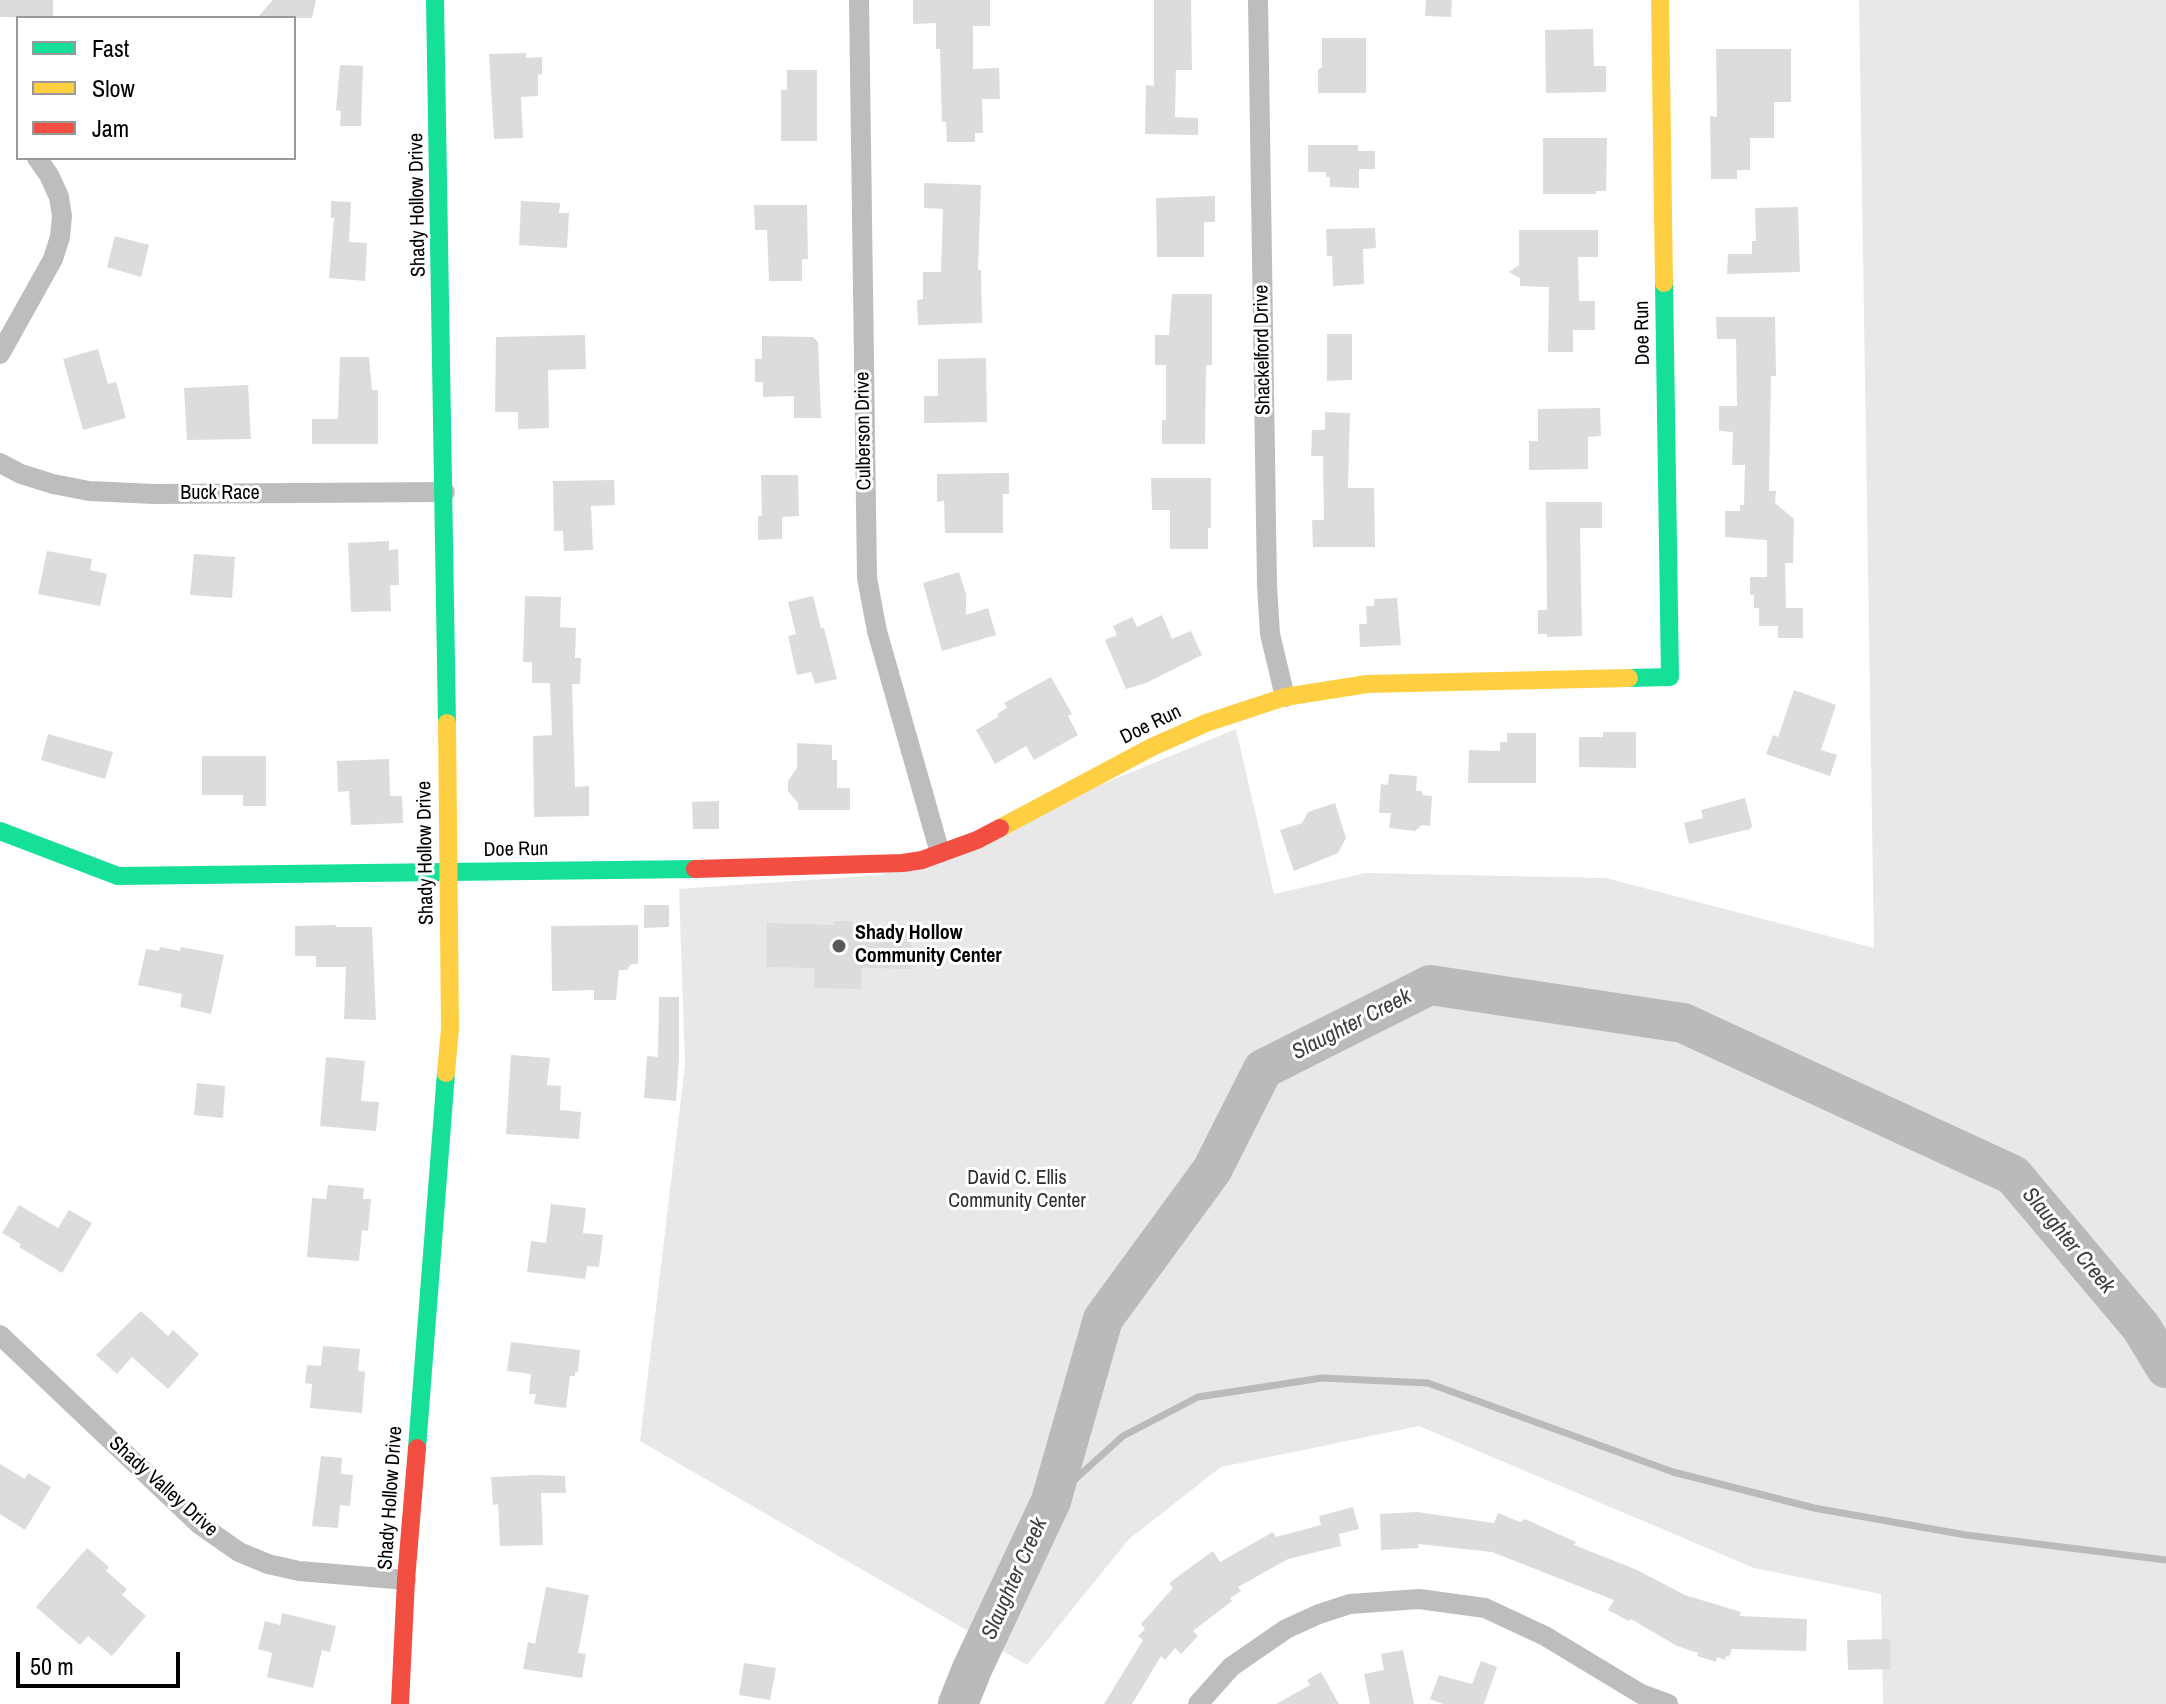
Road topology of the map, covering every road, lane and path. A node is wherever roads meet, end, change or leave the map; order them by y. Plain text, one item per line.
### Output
1 (435, 0) edge
2 (859, 0) edge
3 (1258, 0) edge
4 (1660, 0) edge
5 (38, 160) edge
6 (0, 354) edge
7 (0, 463) edge
8 (445, 492) junction
9 (1285, 697) junction
10 (0, 831) edge
11 (940, 853) junction
12 (449, 872) junction
13 (0, 1335) edge
14 (406, 1580) junction
15 (400, 1704) edge
16 (1198, 1704) edge
17 (1668, 1704) edge

1 - 8 street, Shady Hollow Drive
2 - 11 street, Culberson Drive
3 - 9 street, Shackelford Drive
4 - 9 street, Doe Run
5 - 6 street
7 - 8 street, Buck Race
8 - 12 street, Shady Hollow Drive
9 - 11 street, Doe Run
10 - 12 street, Doe Run
11 - 12 street, Doe Run
12 - 14 street, Shady Hollow Drive
13 - 14 street, Shady Valley Drive
14 - 15 street, Shady Hollow Drive
16 - 17 street

